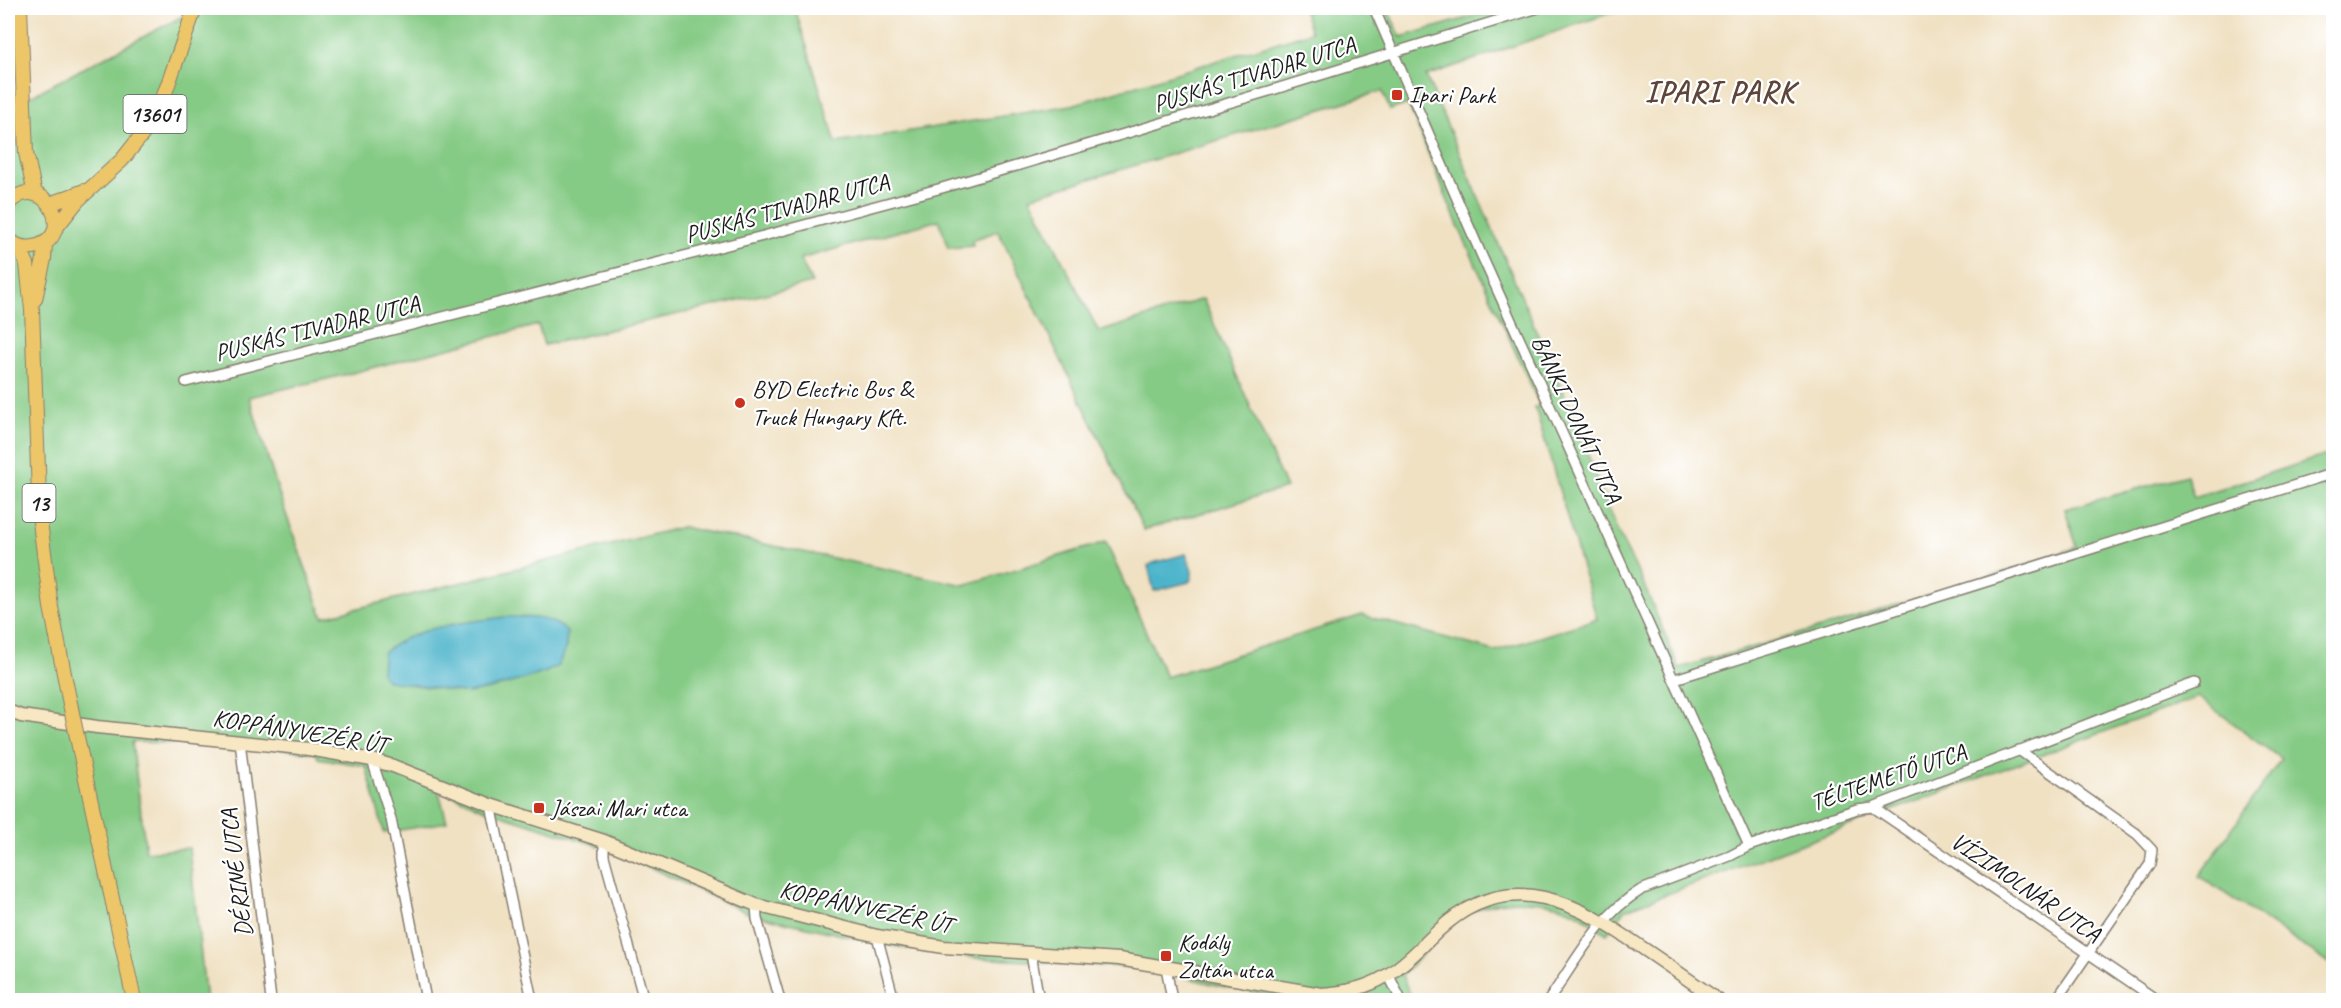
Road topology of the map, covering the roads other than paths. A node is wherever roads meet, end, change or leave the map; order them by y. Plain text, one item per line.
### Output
1 (20, 8) edge
2 (193, 8) edge
3 (1374, 8) edge
4 (1538, 8) edge
5 (1393, 51) junction
6 (26, 153) junction
7 (92, 188) junction
8 (35, 194) junction
9 (13, 200) edge
10 (50, 204) junction
11 (55, 229) junction
12 (8, 238) edge
13 (45, 243) junction
14 (19, 246) junction
15 (32, 310) junction
16 (186, 382) dead end
17 (2334, 473) edge
18 (1675, 679) junction
19 (2194, 683) dead end
20 (8, 711) edge
21 (240, 741) junction
22 (2019, 750) junction
23 (372, 760) junction
24 (491, 805) junction
25 (1873, 807) junction
26 (604, 841) junction
27 (1749, 846) junction
28 (756, 905) junction
29 (1604, 921) junction
30 (877, 936) junction
31 (1031, 954) junction
32 (2090, 954) junction
33 (1166, 967) junction
34 (1389, 976) junction
35 (1321, 994) junction
36 (134, 1000) edge
37 (271, 1000) edge
38 (426, 1000) edge
39 (532, 1000) edge
40 (644, 1000) edge
41 (780, 1000) edge
42 (894, 1000) edge
43 (1039, 1000) edge
44 (1172, 1000) edge
45 (1339, 1000) edge
46 (1401, 1000) edge
47 (1549, 1000) edge
48 (1718, 1000) edge
49 (2056, 1000) edge
50 (2157, 1000) edge

1 - 6 main road
2 - 7 main road, 13601
3 - 5 street, BÁNKI DONÁT UTCA
4 - 5 street, PUSKÁS TIVADAR UTCA
5 - 16 street, PUSKÁS TIVADAR UTCA
5 - 18 street, BÁNKI DONÁT UTCA
6 - 8 main road
6 - 9 main road
7 - 10 main road, 13601
7 - 11 main road, 13601
8 - 9 main road
8 - 10 main road
10 - 11 main road
11 - 13 main road, 13
12 - 14 main road
13 - 14 main road
13 - 15 main road, 13
14 - 15 main road, 13
15 - 36 main road, 13, bridge
17 - 18 street
18 - 27 street, BÁNKI DONÁT UTCA
19 - 22 street, TÉLTEMETŐ UTCA
20 - 21 street, KOPPÁNYVEZÉR ÚT
21 - 23 street, KOPPÁNYVEZÉR ÚT
21 - 37 street, DÉRINÉ UTCA
22 - 25 street, TÉLTEMETŐ UTCA
22 - 32 street
23 - 24 street, KOPPÁNYVEZÉR ÚT
23 - 38 street
24 - 26 street, KOPPÁNYVEZÉR ÚT
24 - 39 street
25 - 27 street, TÉLTEMETŐ UTCA
25 - 32 street, VÍZIMOLNÁR UTCA
26 - 28 street, KOPPÁNYVEZÉR ÚT
26 - 40 street
27 - 29 street, TÉLTEMETŐ UTCA
28 - 30 street, KOPPÁNYVEZÉR ÚT
28 - 41 street
29 - 34 street, KOPPÁNYVEZÉR ÚT
29 - 47 street, TÉLTEMETŐ UTCA
29 - 48 street, KOPPÁNYVEZÉR ÚT
30 - 31 street, KOPPÁNYVEZÉR ÚT
30 - 42 street
31 - 33 street, KOPPÁNYVEZÉR ÚT
31 - 43 street
32 - 49 street
32 - 50 street, VÍZIMOLNÁR UTCA
33 - 35 street, KOPPÁNYVEZÉR ÚT
33 - 44 street
34 - 35 street, KOPPÁNYVEZÉR ÚT
34 - 46 street
35 - 45 street

